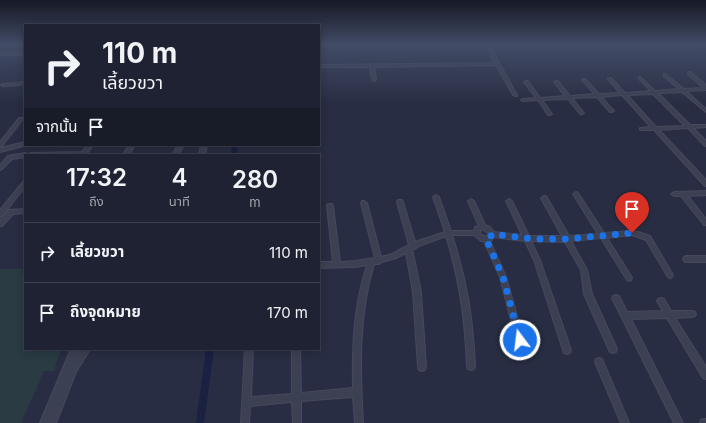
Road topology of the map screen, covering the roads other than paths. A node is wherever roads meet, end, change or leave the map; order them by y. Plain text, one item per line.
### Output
1 (497, 64) edge
2 (451, 65) edge
3 (320, 66) edge
4 (372, 66) junction
5 (689, 73) dead end
6 (665, 75) dead end
7 (640, 78) dead end
8 (610, 79) dead end
9 (374, 80) dead end
10 (584, 80) dead end
11 (24, 82) edge
12 (526, 82) dead end
13 (556, 82) dead end
14 (3, 85) dead end
15 (706, 88) edge
16 (683, 91) junction
17 (655, 92) junction
18 (625, 94) junction
19 (515, 95) dead end
20 (600, 96) junction
21 (569, 98) junction
22 (539, 99) junction
23 (523, 100) dead end
24 (612, 111) dead end
25 (706, 111) edge
26 (582, 113) dead end
27 (550, 114) dead end
28 (21, 120) dead end
29 (706, 126) edge
30 (690, 127) junction
31 (656, 128) junction
32 (642, 129) dead end
33 (24, 144) edge
34 (706, 144) edge
35 (0, 145) edge
36 (0, 150) edge
37 (24, 155) edge
38 (10, 157) junction
39 (0, 160) edge
40 (0, 168) edge
41 (24, 184) edge
42 (706, 184) edge
43 (706, 193) edge
44 (576, 194) dead end
45 (674, 194) dead end
46 (683, 194) junction
47 (436, 197) dead end
48 (544, 198) dead end
49 (471, 201) dead end
50 (509, 201) dead end
51 (400, 202) dead end
52 (364, 203) dead end
53 (330, 206) dead end
54 (24, 211) edge
55 (0, 214) edge
56 (706, 223) edge
57 (0, 224) edge
58 (483, 227) junction
59 (448, 233) junction
60 (476, 233) junction
61 (602, 236) junction
62 (489, 237) junction
63 (527, 239) junction
64 (567, 239) junction
65 (411, 248) junction
66 (686, 259) dead end
67 (705, 260) edge
68 (375, 262) junction
69 (337, 264) junction
70 (320, 265) edge
71 (670, 275) dead end
72 (629, 278) dead end
73 (616, 298) dead end
74 (661, 301) dead end
75 (692, 314) dead end
76 (625, 316) junction
77 (670, 316) junction
78 (520, 340) dead end
79 (613, 349) dead end
80 (76, 350) edge
81 (85, 350) edge
82 (249, 350) edge
83 (296, 350) edge
84 (567, 350) dead end
85 (599, 362) dead end
86 (702, 363) edge
87 (471, 366) dead end
88 (422, 367) dead end
89 (69, 372) junction
90 (706, 375) edge
91 (357, 392) junction
92 (297, 398) junction
93 (246, 402) junction
94 (44, 423) edge
95 (52, 423) edge
96 (245, 423) edge
97 (297, 423) edge
98 (359, 423) edge
99 (625, 423) edge
100 (679, 423) edge

1 - 19 street
2 - 4 street
3 - 4 street
4 - 9 street
5 - 15 street
6 - 16 street
7 - 17 street
8 - 18 street
10 - 20 street
11 - 14 street
12 - 22 street
13 - 21 street
15 - 16 street
16 - 17 street
16 - 25 street
17 - 18 street
17 - 30 street
18 - 20 street
18 - 31 street
20 - 21 street
20 - 24 street
21 - 22 street
21 - 26 street
22 - 23 street
22 - 27 street
28 - 35 street
29 - 30 street
30 - 31 street
30 - 34 street
31 - 32 street
31 - 42 street
33 - 36 street
37 - 38 street
38 - 39 street
38 - 40 street
41 - 55 street
43 - 46 street
44 - 61 street
45 - 46 street
46 - 56 street
47 - 59 street
48 - 64 street
49 - 58 street
50 - 63 street
51 - 65 street
52 - 68 street
53 - 69 street
54 - 57 street
58 - 60 street
58 - 62 street
59 - 60 street
59 - 65 street
59 - 87 street
60 - 62 street
61 - 64 street
61 - 71 street
61 - 72 street
62 - 63 street
62 - 78 street
63 - 64 street
63 - 84 street
64 - 79 street
65 - 68 street
65 - 88 street
66 - 67 street
68 - 69 street
68 - 91 street
69 - 70 street
73 - 76 street
74 - 77 street
75 - 77 street
76 - 77 street
76 - 100 street
77 - 86 street
80 - 89 street
81 - 89 street
82 - 93 street
83 - 92 street
85 - 99 street
86 - 90 street
89 - 94 street
89 - 95 street
91 - 92 street
91 - 98 street
92 - 93 street
92 - 97 street
93 - 96 street

